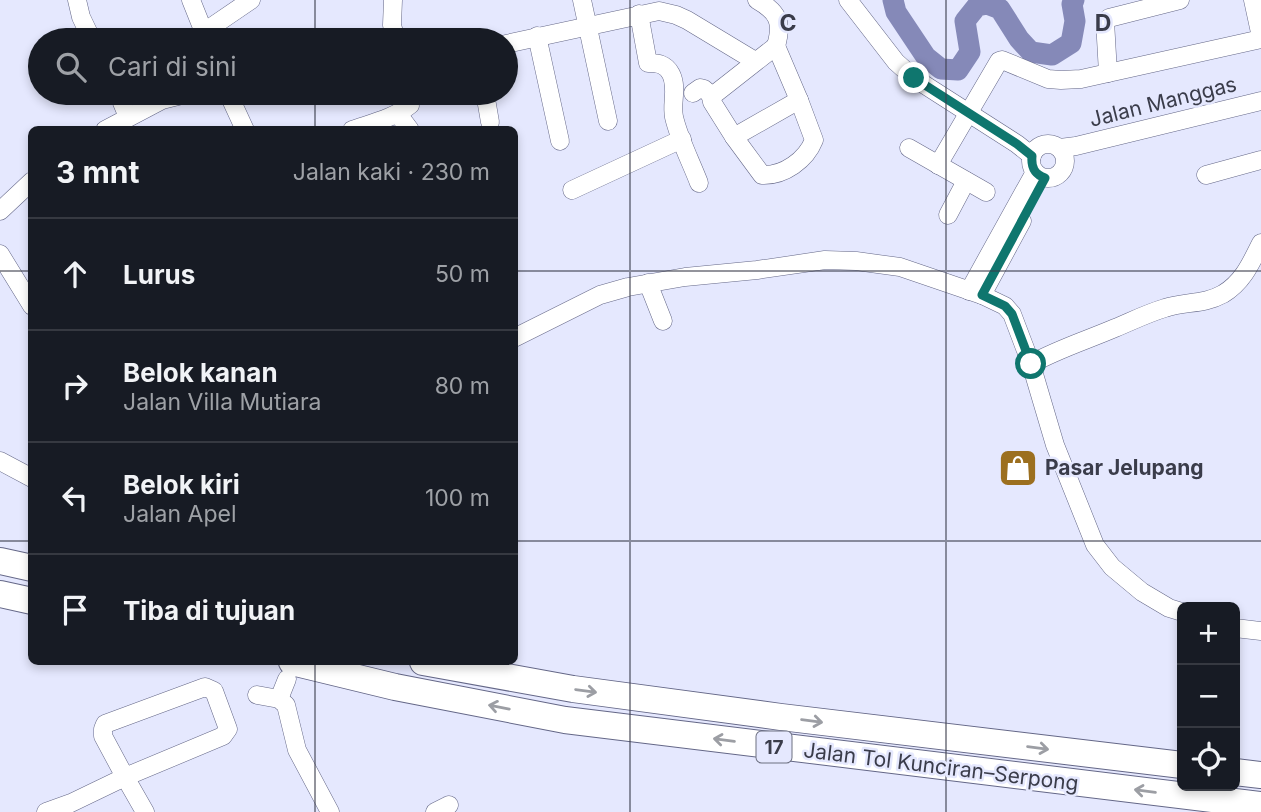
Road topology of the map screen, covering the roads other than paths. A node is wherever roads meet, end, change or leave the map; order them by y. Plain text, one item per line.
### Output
1 (77, 0) edge
2 (191, 0) edge
3 (251, 0) edge
4 (582, 0) edge
5 (757, 0) edge
6 (848, 0) edge
7 (1180, 0) edge
8 (1253, 0) edge
9 (391, 1) edge
10 (639, 15) junction
11 (588, 26) junction
12 (86, 28) edge
13 (202, 28) edge
14 (215, 28) edge
15 (392, 28) edge
16 (537, 36) junction
17 (1261, 38) edge
18 (518, 41) edge
19 (776, 46) junction
20 (755, 61) junction
21 (1108, 73) junction
22 (693, 93) dead end
23 (711, 95) junction
24 (799, 100) junction
25 (1261, 102) edge
26 (123, 105) edge
27 (152, 105) edge
28 (234, 105) edge
29 (410, 105) edge
30 (487, 105) edge
31 (968, 112) junction
32 (398, 114) junction
33 (128, 117) junction
34 (608, 121) dead end
35 (490, 122) dead end
36 (112, 126) edge
37 (243, 126) edge
38 (364, 126) edge
39 (407, 126) edge
40 (734, 137) junction
41 (682, 139) junction
42 (560, 141) dead end
43 (909, 148) dead end
44 (1067, 151) junction
45 (1261, 160) edge
46 (1037, 164) junction
47 (938, 165) junction
48 (1206, 175) dead end
49 (967, 181) junction
50 (699, 183) dead end
51 (28, 185) edge
52 (572, 190) dead end
53 (986, 192) dead end
54 (0, 211) edge
55 (948, 215) dead end
56 (1261, 243) edge
57 (0, 254) edge
58 (648, 283) junction
59 (976, 293) junction
60 (28, 300) edge
61 (663, 321) dead end
62 (518, 336) edge
63 (1031, 364) junction
64 (0, 461) edge
65 (28, 476) edge
66 (0, 561) edge
67 (28, 567) edge
68 (0, 594) edge
69 (28, 600) edge
70 (1177, 610) edge
71 (1240, 629) edge
72 (1261, 631) edge
73 (440, 665) edge
74 (290, 670) edge
75 (257, 695) dead end
76 (279, 699) junction
77 (1177, 764) edge
78 (1240, 773) edge
79 (1261, 775) edge
80 (125, 777) junction
81 (1261, 805) edge
82 (74, 808) edge
83 (46, 812) edge
84 (145, 812) edge
85 (330, 812) edge

1 - 12 street
2 - 13 street
3 - 14 street
4 - 11 street
5 - 19 street
6 - 31 street
7 - 21 street
8 - 17 street
9 - 15 street
10 - 11 street
10 - 20 street
10 - 41 street
11 - 16 street
11 - 34 street
16 - 18 street
16 - 42 street
17 - 21 street
19 - 20 street
19 - 24 street
20 - 23 street
21 - 31 street
22 - 23 street
23 - 40 street
24 - 40 street
24 - 40 street
25 - 44 street, Jalan Manggas
26 - 33 street
27 - 33 street
28 - 37 street
29 - 32 street
30 - 35 street
31 - 46 street, Jalan Manggas
31 - 47 street
32 - 38 street
32 - 39 street
33 - 36 street
41 - 50 street
41 - 52 street
43 - 47 street
44 - 46 street, Jalan Manggas
44 - 46 street
45 - 48 street
46 - 59 street
47 - 49 street
49 - 53 street
49 - 55 street
51 - 54 street
56 - 63 street
57 - 60 street
58 - 59 street
58 - 61 street
58 - 62 street
59 - 63 street
63 - 70 street
64 - 65 street
66 - 67 highway
68 - 69 highway
71 - 72 street
73 -> 77 highway, Jalan Tol Kunciran–Serpong / 17
74 - 76 street
81 -> 74 highway, Jalan Tol Kunciran–Serpong / 17
75 - 76 street
76 - 85 street
78 - 79 highway
80 - 80 street
80 - 82 street
80 - 84 street
82 - 83 street

